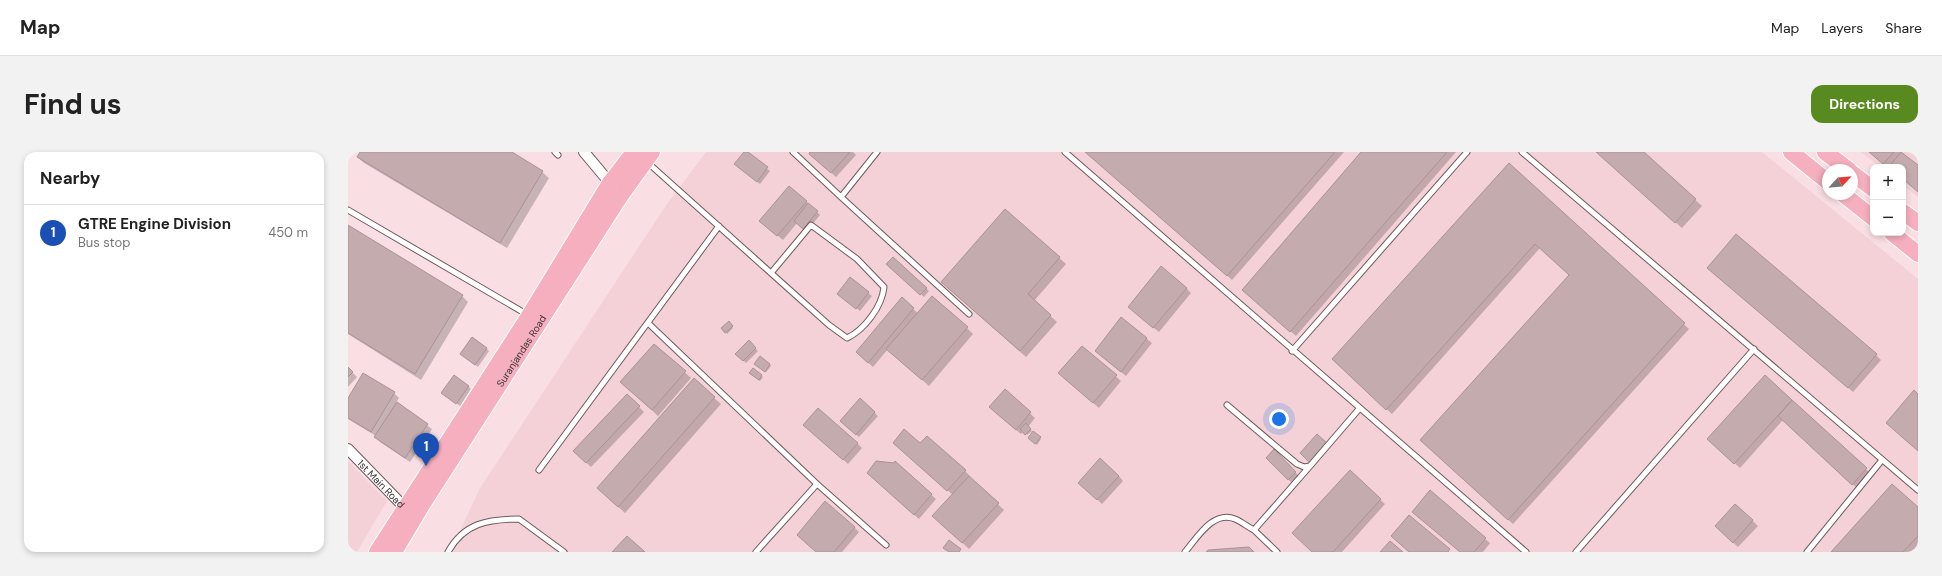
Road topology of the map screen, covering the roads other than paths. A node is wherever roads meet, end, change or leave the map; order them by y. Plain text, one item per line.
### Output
1 (584, 152) edge
2 (793, 152) edge
3 (877, 152) edge
4 (1065, 152) edge
5 (1467, 152) edge
6 (1522, 152) edge
7 (1791, 152) edge
8 (1825, 152) edge
9 (642, 154) edge
10 (1841, 164) edge
11 (1822, 177) edge
12 (1858, 178) edge
13 (610, 183) junction
14 (1870, 187) edge
15 (842, 196) junction
16 (1850, 200) edge
17 (348, 210) edge
18 (1906, 214) edge
19 (1870, 216) edge
20 (1918, 224) edge
21 (719, 226) junction
22 (1896, 236) edge
23 (1918, 254) edge
24 (771, 273) junction
25 (969, 314) dead end
26 (529, 316) junction
27 (648, 323) junction
28 (1754, 349) junction
29 (1292, 351) junction
30 (1227, 405) dead end
31 (1360, 409) junction
32 (348, 449) edge
33 (1882, 460) junction
34 (1310, 466) junction
35 (539, 470) dead end
36 (817, 484) junction
37 (1918, 490) edge
38 (410, 512) junction
39 (1254, 530) junction
40 (886, 545) dead end
41 (377, 552) edge
42 (394, 552) edge
43 (448, 552) edge
44 (564, 552) edge
45 (756, 552) edge
46 (1185, 552) edge
47 (1277, 552) edge
48 (1526, 552) edge
49 (1576, 552) edge
50 (1806, 552) edge

1 - 13 street
2 - 15 lane
3 - 15 lane
4 - 29 lane
5 - 29 lane
6 - 28 lane
7 - 11 main road
8 - 10 main road
9 - 13 main road, Suranjandas Road
9 - 21 lane
9 - 38 main road, Suranjandas Road
12 - 14 main road
13 - 26 main road, Suranjandas Road
15 - 25 lane
16 - 19 main road
17 - 26 lane
18 - 20 main road
21 - 24 lane
21 - 27 lane
22 - 23 main road
24 - 24 lane
26 - 38 main road, Suranjandas Road
27 - 35 lane
27 - 36 lane
28 - 33 lane
28 - 49 lane
29 - 31 lane
30 - 34 lane
31 - 34 lane
31 - 48 lane
32 - 38 street, 1st Main Road
33 - 37 lane
33 - 50 lane
34 - 39 lane
36 - 40 lane
36 - 45 lane
38 - 41 main road, Suranjandas Road
38 - 42 main road, Suranjandas Road
39 - 46 lane
39 - 47 lane
43 - 44 lane

